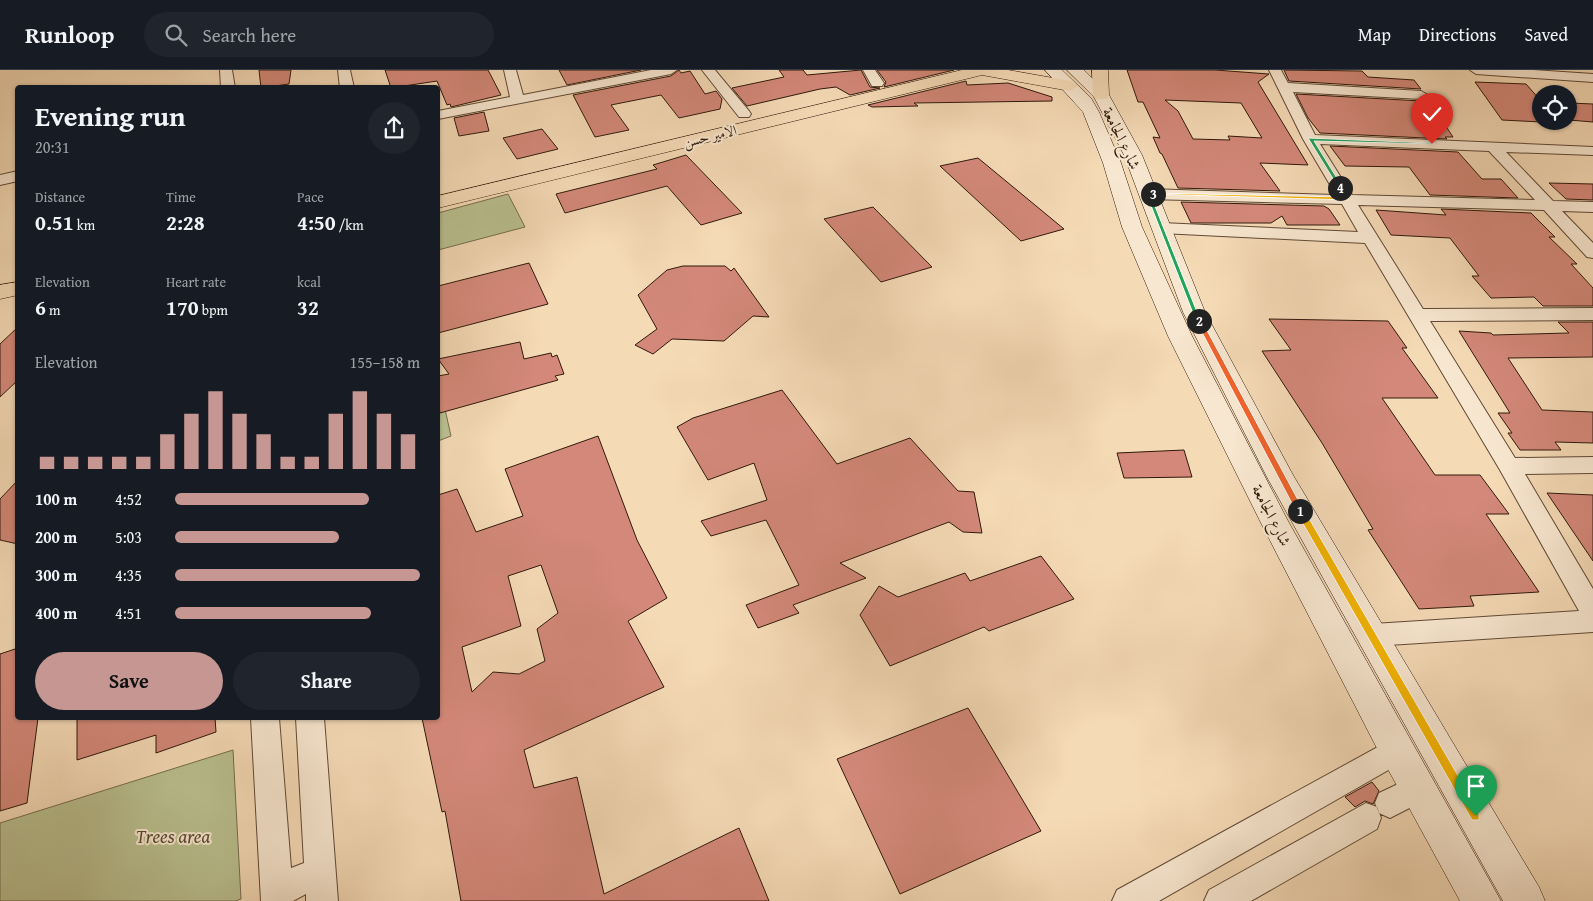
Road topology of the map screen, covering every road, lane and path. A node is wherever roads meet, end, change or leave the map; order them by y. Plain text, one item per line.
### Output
1 (226, 70) edge
2 (344, 70) edge
3 (510, 70) edge
4 (671, 70) edge
5 (708, 70) edge
6 (928, 70) edge
7 (982, 70) edge
8 (1476, 70) edge
9 (1066, 75) edge
10 (873, 76) edge
11 (1279, 78) edge
12 (1593, 78) edge
13 (1101, 83) edge
14 (228, 85) edge
15 (346, 85) edge
16 (1421, 95) dead end
17 (517, 99) junction
18 (744, 114) junction
19 (440, 115) edge
20 (1310, 139) junction
21 (1493, 146) junction
22 (1593, 150) edge
23 (15, 177) edge
24 (0, 180) edge
25 (440, 187) edge
26 (1148, 194) junction
27 (1347, 199) junction
28 (440, 202) edge
29 (1549, 206) junction
30 (1593, 207) edge
31 (1161, 228) junction
32 (1371, 238) junction
33 (1593, 253) edge
34 (15, 289) edge
35 (0, 292) edge
36 (15, 305) edge
37 (0, 308) edge
38 (1417, 314) junction
39 (1593, 314) edge
40 (1593, 465) edge
41 (1509, 466) junction
42 (1593, 612) edge
43 (1593, 621) edge
44 (1372, 635) junction
45 (265, 720) edge
46 (310, 720) edge
47 (1396, 750) junction
48 (1416, 789) junction
49 (320, 887) edge
50 (276, 895) edge
51 (1140, 898) edge
52 (1220, 901) edge
53 (1481, 901) edge
54 (1525, 901) edge

1 - 14 street
2 - 15 street
3 - 17 street
4 - 17 street
5 - 18 street
6 - 10 main road, الامير حسن
7 - 9 main road
7 - 28 main road, الامير حسن
8 - 12 street
9 - 13 main road, شارع الجامعة
9 - 47 main road, شارع الجامعة
10 - 18 main road, الامير حسن
11 - 16 street
11 - 20 street
13 - 26 main road, شارع الجامعة
17 - 19 street
18 - 25 main road, الامير حسن
20 - 21 street
20 - 27 street
21 - 22 street
21 - 29 street
23 - 24 street
26 - 27 street
26 - 31 main road, شارع الجامعة
27 - 29 street
27 - 32 street
29 - 30 street
29 - 33 street
31 - 32 street
31 - 44 main road, شارع الجامعة
32 - 38 street
34 - 35 main road
36 - 37 main road
38 - 39 street
38 - 41 street
40 - 41 street
41 - 42 street
43 - 44 street
44 - 54 main road, شارع الجامعة
45 - 50 street
46 - 49 street
47 - 48 main road, شارع الجامعة
47 - 51 street
48 - 52 street
48 - 53 main road, شارع الجامعة
49 - 50 street

